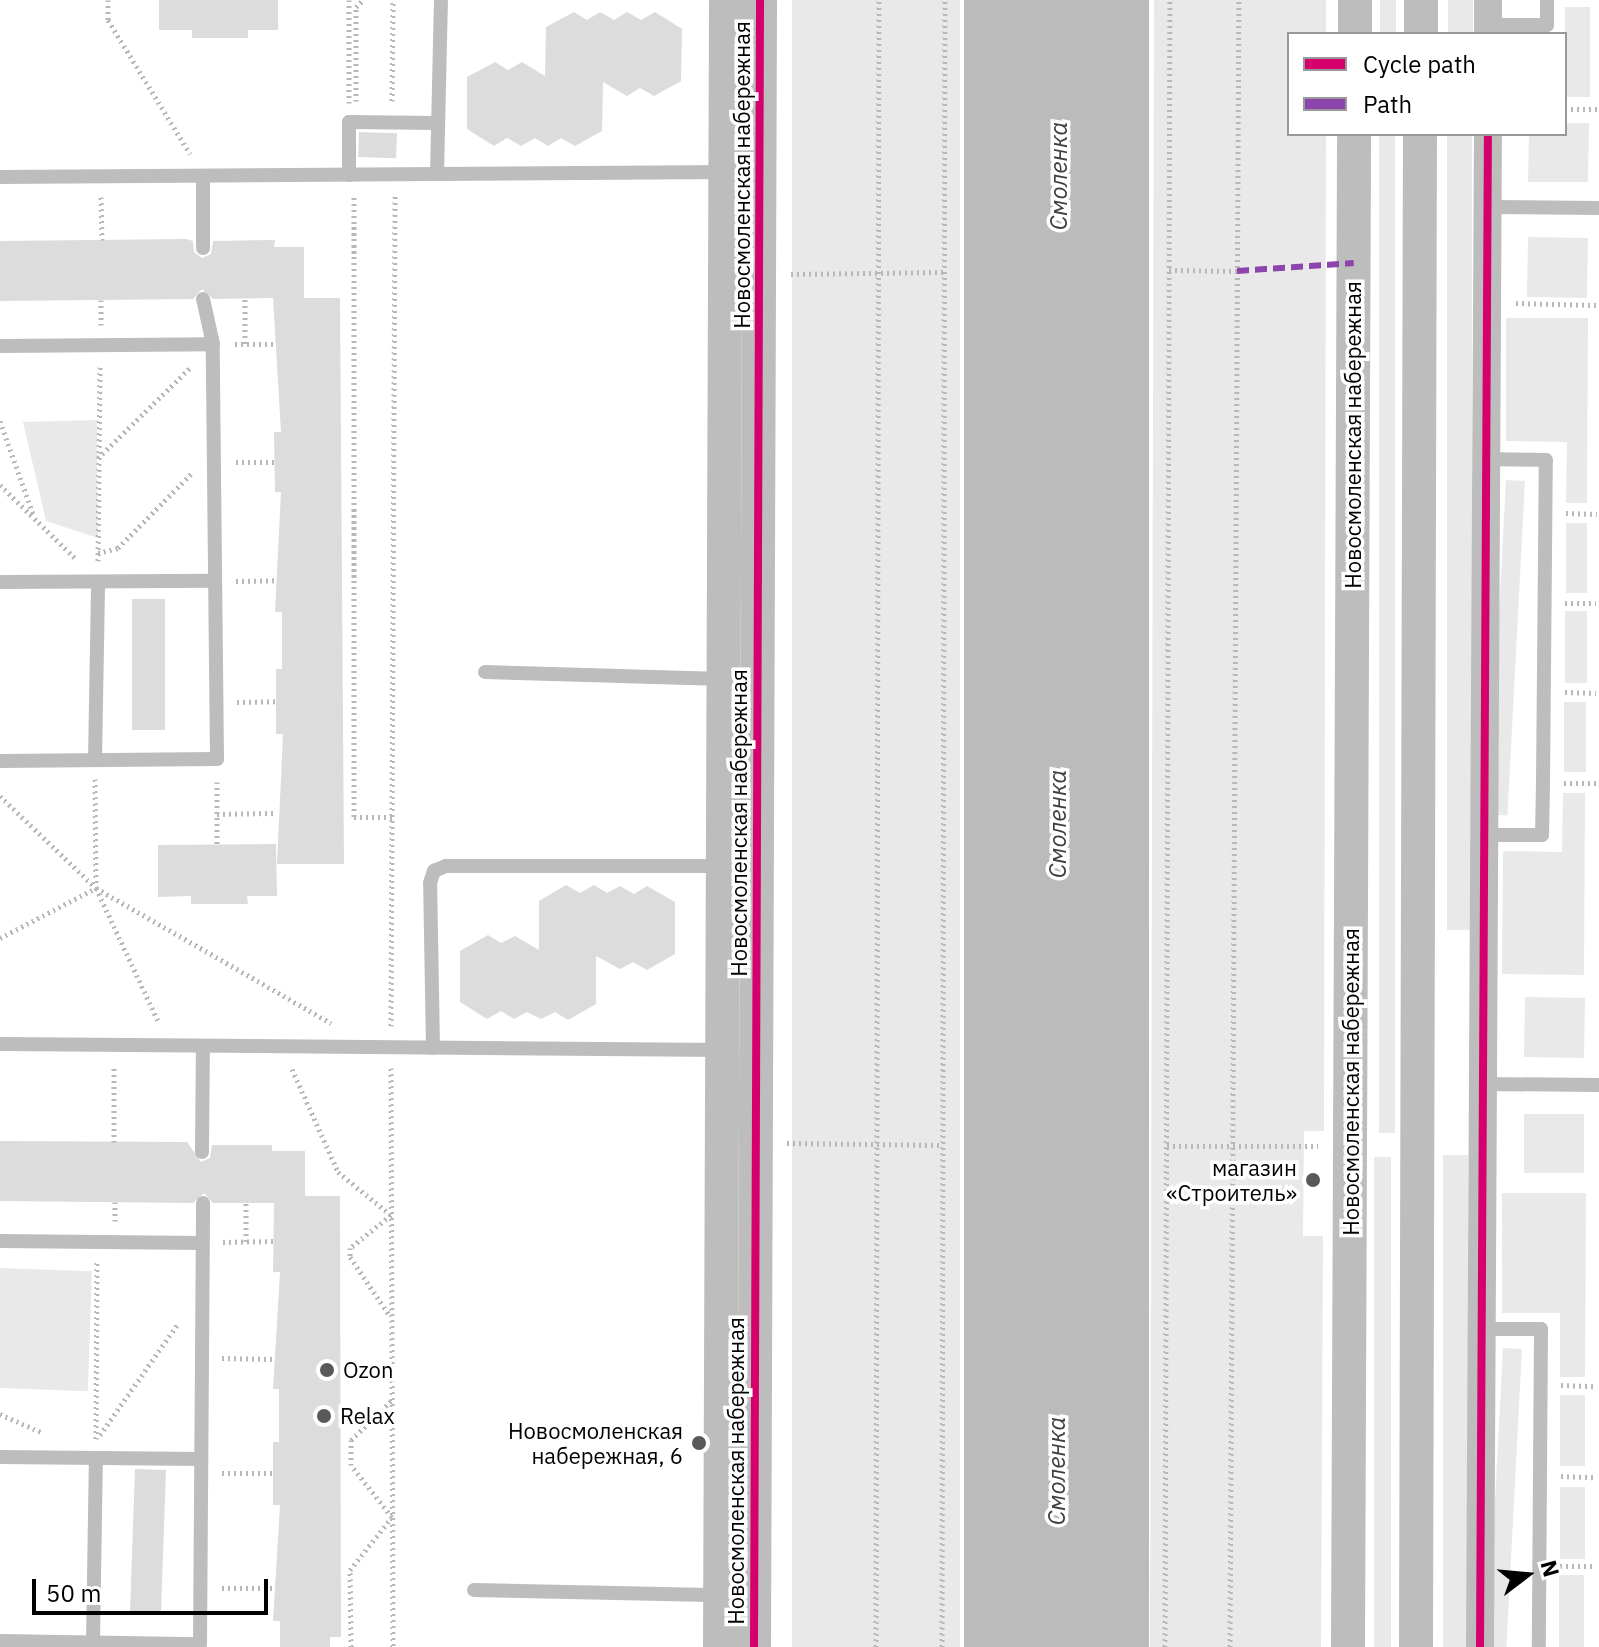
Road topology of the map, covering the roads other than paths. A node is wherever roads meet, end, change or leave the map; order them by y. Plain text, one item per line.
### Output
1 (441, 0) edge
2 (726, 0) edge
3 (760, 0) edge
4 (1355, 0) edge
5 (1421, 0) edge
6 (1547, 0) edge
7 (1488, 20) edge
8 (1355, 32) edge
9 (1421, 32) edge
10 (437, 123) junction
11 (1354, 136) edge
12 (1420, 136) edge
13 (1488, 136) edge
14 (725, 172) junction
15 (760, 172) junction
16 (437, 174) junction
17 (203, 176) junction
18 (0, 177) edge
19 (352, 180) junction
20 (1488, 207) junction
21 (1599, 208) edge
22 (203, 248) dead end
23 (203, 299) dead end
24 (213, 344) junction
25 (0, 346) edge
26 (1487, 459) junction
27 (215, 581) junction
28 (0, 582) edge
29 (98, 582) junction
30 (485, 672) dead end
31 (724, 679) junction
32 (95, 760) junction
33 (0, 761) edge
34 (1483, 835) junction
35 (723, 866) junction
36 (757, 866) junction
37 (0, 1044) edge
38 (203, 1046) junction
39 (433, 1048) junction
40 (722, 1050) junction
41 (756, 1050) junction
42 (1482, 1084) junction
43 (1599, 1085) edge
44 (202, 1152) dead end
45 (203, 1203) dead end
46 (0, 1241) edge
47 (202, 1243) junction
48 (1482, 1329) junction
49 (0, 1457) edge
50 (96, 1458) junction
51 (201, 1466) junction
52 (474, 1590) dead end
53 (720, 1595) junction
54 (754, 1597) junction
55 (0, 1641) edge
56 (93, 1642) junction
57 (720, 1647) edge
58 (754, 1647) edge
59 (1348, 1647) edge
60 (1416, 1647) edge
61 (1480, 1647) edge
62 (1539, 1647) edge

1 - 10 lane
2 - 14 street, Новосмоленская набережная
3 - 15 street, Новосмоленская набережная
4 - 8 street
5 - 9 street
6 - 7 lane
10 - 16 lane
10 - 19 lane
11 - 59 street, Новосмоленская набережная
12 - 60 street
13 - 20 street
14 - 15 lane
14 - 16 lane
14 - 31 street, Новосмоленская набережная
15 - 36 street, Новосмоленская набережная
16 - 19 lane
17 - 18 lane
17 - 19 lane
17 - 22 lane
20 - 21 lane
20 - 26 street
23 - 24 lane
24 - 25 lane
24 - 27 lane
26 - 34 street
26 - 34 lane
27 - 29 lane
27 - 32 lane
28 - 29 lane
29 - 32 lane
30 - 31 lane
31 - 35 street, Новосмоленская набережная
32 - 33 lane
34 - 42 street
35 - 36 lane
35 - 39 lane
35 - 40 street, Новосмоленская набережная
36 - 41 street, Новосмоленская набережная
37 - 38 lane
38 - 39 lane
38 - 44 lane
39 - 40 lane
40 - 41 lane
40 - 53 street, Новосмоленская набережная
41 - 54 street, Новосмоленская набережная
42 - 43 lane
42 - 48 street
45 - 47 lane
46 - 47 lane
47 - 51 lane
48 - 61 street
48 - 62 lane
49 - 50 lane
50 - 51 lane
50 - 56 lane
51 - 56 lane
52 - 53 lane
53 - 54 lane
53 - 57 street, Новосмоленская набережная
54 - 58 street, Новосмоленская набережная
55 - 56 lane

